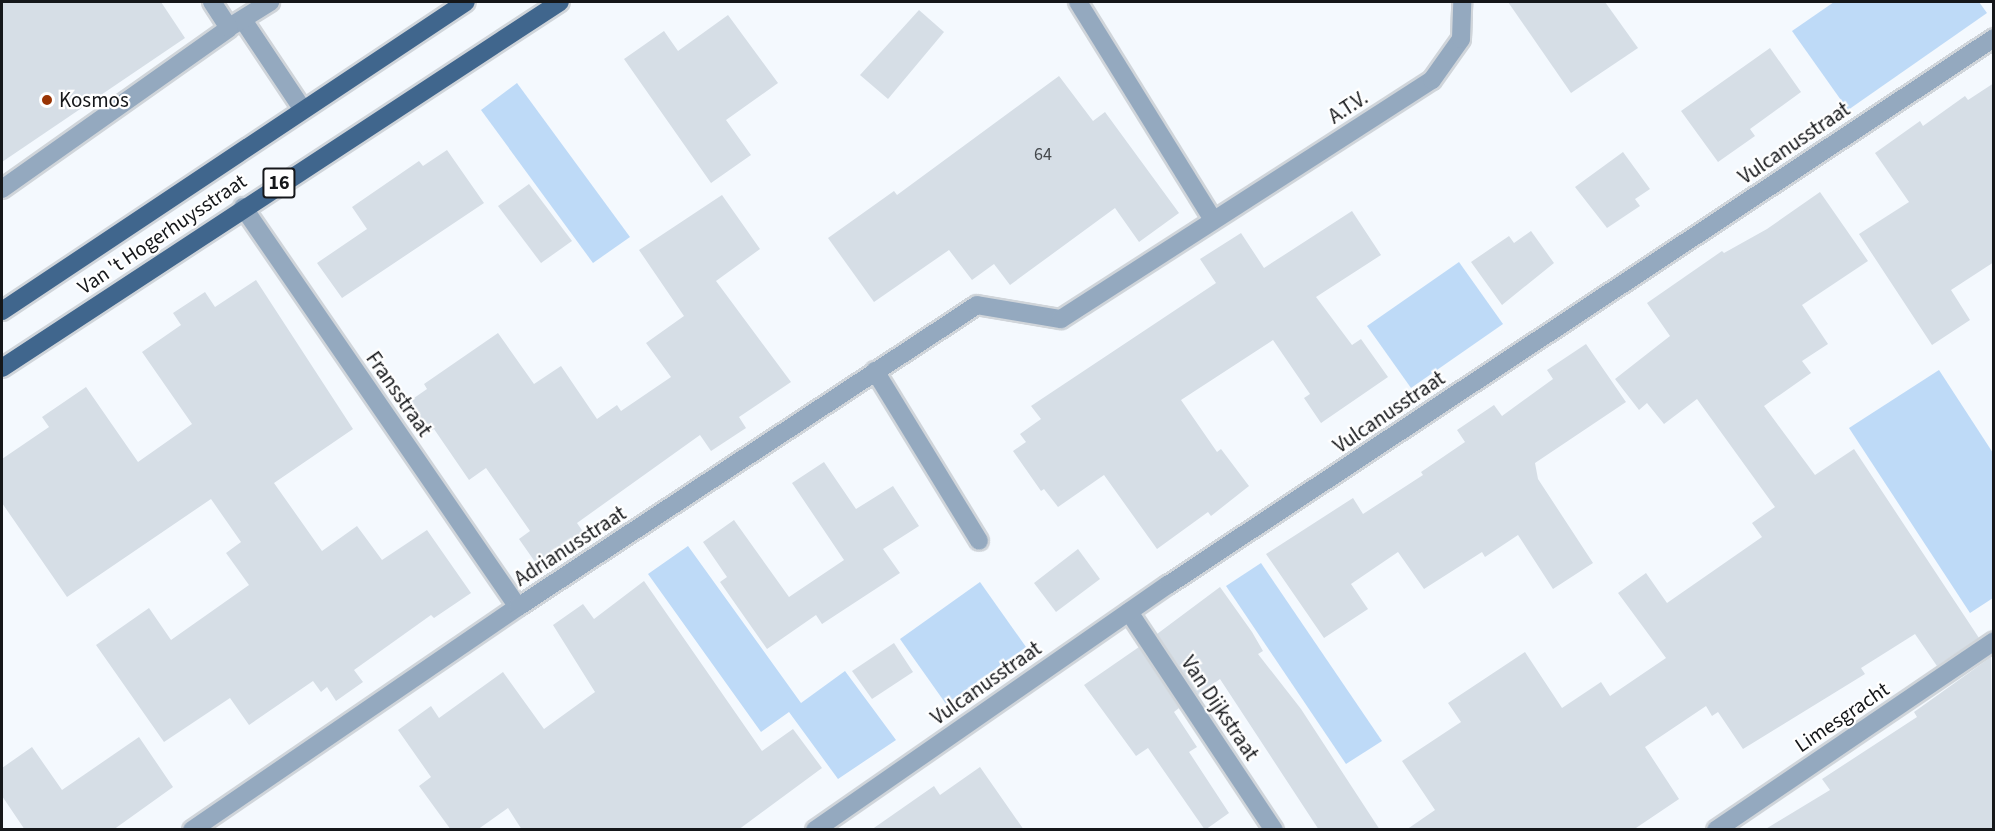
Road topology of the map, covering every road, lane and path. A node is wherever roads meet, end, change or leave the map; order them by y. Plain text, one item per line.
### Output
1 (212, 2) edge
2 (270, 2) edge
3 (466, 2) edge
4 (560, 2) edge
5 (1078, 2) edge
6 (1462, 2) edge
7 (236, 24) junction
8 (1994, 38) edge
9 (303, 110) junction
10 (2, 189) edge
11 (243, 207) junction
12 (1214, 220) junction
13 (977, 305) joint
14 (2, 311) edge
15 (2, 368) edge
16 (875, 371) junction
17 (979, 541) dead end
18 (518, 607) junction
19 (1129, 612) junction
20 (1994, 641) edge
21 (192, 830) edge
22 (814, 830) edge
23 (1274, 830) edge
24 (1716, 830) edge

1 - 7 street
2 - 7 street
3 - 9 main road, Van 't Hogerhuysstraat / 16
4 - 11 main road, Van 't Hogerhuysstraat / 16
5 - 12 street
6 - 12 street, A.T.V.
7 - 9 street
7 - 10 street
8 - 19 street, Vulcanusstraat
9 - 14 main road, Van 't Hogerhuysstraat / 16
11 - 15 main road, Van 't Hogerhuysstraat / 16
11 - 18 street, Fransstraat
12 - 13 street, A.T.V.
13 - 16 street, Adrianusstraat
16 - 17 street
16 - 18 street, Adrianusstraat
18 - 21 street, Adrianusstraat
19 - 22 street, Vulcanusstraat
19 - 23 street, Van Dijkstraat
20 - 24 street, Limesgracht

